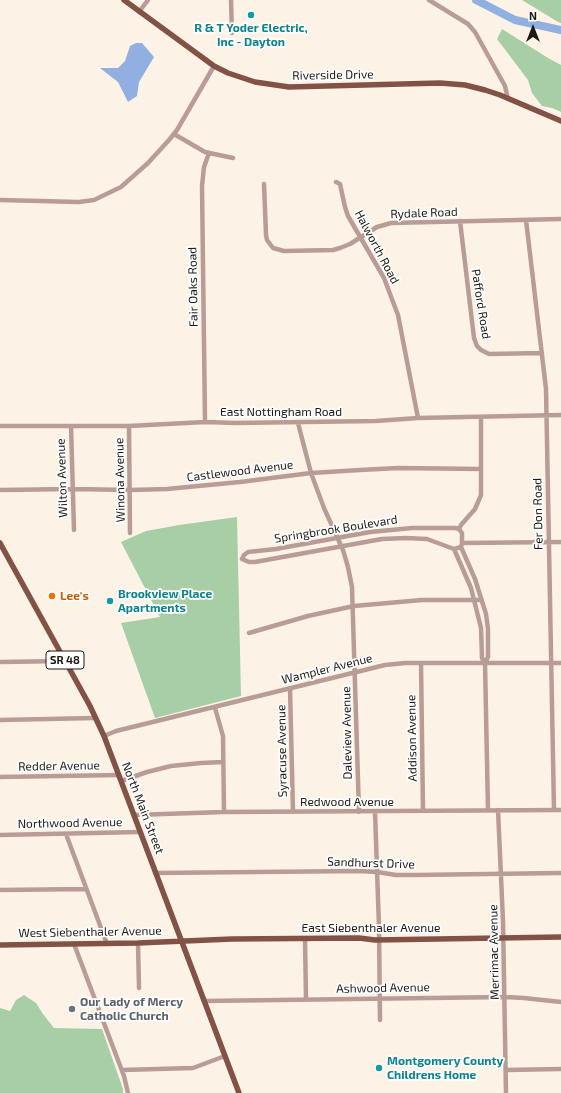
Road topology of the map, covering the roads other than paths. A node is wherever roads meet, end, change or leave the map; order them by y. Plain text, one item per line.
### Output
1 (124, 0) edge
2 (148, 0) edge
3 (231, 0) edge
4 (429, 0) edge
5 (139, 12) junction
6 (232, 33) dead end
7 (214, 66) junction
8 (508, 99) junction
9 (561, 121) edge
10 (174, 134) junction
11 (209, 153) junction
12 (233, 158) dead end
13 (336, 182) dead end
14 (264, 184) dead end
15 (0, 200) edge
16 (561, 219) edge
17 (526, 220) junction
18 (460, 221) junction
19 (361, 237) junction
20 (542, 353) junction
21 (547, 415) junction
22 (561, 415) edge
23 (481, 417) junction
24 (418, 418) junction
25 (205, 422) junction
26 (298, 423) junction
27 (0, 426) edge
28 (71, 426) junction
29 (129, 426) junction
30 (481, 469) junction
31 (311, 473) junction
32 (72, 489) junction
33 (0, 490) edge
34 (130, 490) junction
35 (74, 530) dead end
36 (459, 530) junction
37 (130, 533) dead end
38 (337, 537) junction
39 (549, 542) junction
40 (561, 542) edge
41 (0, 543) edge
42 (461, 545) junction
43 (341, 546) junction
44 (454, 549) junction
45 (481, 600) junction
46 (475, 601) junction
47 (354, 606) junction
48 (248, 633) dead end
49 (65, 661) junction
50 (0, 662) edge
51 (421, 663) junction
52 (485, 663) junction
53 (551, 663) junction
54 (561, 663) edge
55 (355, 672) junction
56 (290, 688) junction
57 (215, 708) junction
58 (96, 718) junction
59 (0, 720) edge
60 (104, 736) junction
61 (223, 762) junction
62 (0, 777) edge
63 (120, 778) junction
64 (488, 810) junction
65 (498, 810) junction
66 (554, 810) junction
67 (561, 810) edge
68 (423, 811) junction
69 (224, 812) junction
70 (293, 812) junction
71 (358, 812) junction
72 (375, 812) junction
73 (134, 815) junction
74 (140, 832) junction
75 (66, 834) junction
76 (0, 835) edge
77 (377, 872) junction
78 (155, 873) junction
79 (561, 873) edge
80 (501, 874) junction
81 (86, 889) junction
82 (0, 890) edge
83 (561, 937) edge
84 (305, 938) junction
85 (504, 938) junction
86 (380, 940) junction
87 (181, 941) junction
88 (138, 943) junction
89 (74, 944) junction
90 (107, 944) junction
91 (0, 945) edge
92 (139, 988) dead end
93 (505, 997) junction
94 (380, 998) junction
95 (306, 999) junction
96 (204, 1001) junction
97 (561, 1002) edge
98 (380, 1020) dead end
99 (225, 1056) junction
100 (561, 1069) edge
101 (122, 1070) junction
102 (506, 1070) junction
103 (128, 1093) edge
104 (239, 1093) edge
105 (506, 1093) edge

1 - 5 main road, Riverside Drive
2 - 5 street
3 - 6 street
4 - 8 street
5 - 7 main road, Riverside Drive
7 - 8 main road, Riverside Drive
7 - 10 street
8 - 9 main road, Riverside Drive
10 - 11 street
10 - 15 street
11 - 12 street
11 - 25 street, Fair Oaks Road
13 - 19 street, Halworth Road
14 - 19 street, Rydale Road
16 - 17 street, Rydale Road
17 - 18 street, Rydale Road
17 - 20 street, Fer Don Road
18 - 19 street, Rydale Road
18 - 20 street, Pafford Road
19 - 24 street, Halworth Road
20 - 21 street, Fer Don Road
21 - 22 street, East Nottingham Road
21 - 23 street, East Nottingham Road
21 - 39 street, Fer Don Road
23 - 24 street, East Nottingham Road
23 - 30 street
24 - 26 street, East Nottingham Road
25 - 26 street, East Nottingham Road
25 - 29 street, East Nottingham Road
26 - 31 street, Daleview Avenue
27 - 28 street, East Nottingham Road
28 - 29 street, East Nottingham Road
28 - 32 street, Wilton Avenue
29 - 34 street, Winona Avenue
30 - 31 street, Castlewood Avenue
30 - 36 street
31 - 34 street, Castlewood Avenue
31 - 38 street, Daleview Avenue
32 - 33 street, Castlewood Avenue
32 - 34 street, Castlewood Avenue
32 - 35 street, Wilton Avenue
34 - 37 street, Winona Avenue
36 - 38 street, Springbrook Boulevard
36 - 42 street
38 - 43 street, Daleview Avenue
38 - 43 street, Springbrook Boulevard
39 - 40 street
39 - 42 street
39 - 53 street, Fer Don Road
41 - 49 main road, North Main Street / SR 48
42 - 44 street
42 - 45 street
43 - 44 street, Springbrook Boulevard
43 - 47 street, Daleview Avenue
44 - 46 street
45 - 46 street
45 - 52 street
46 - 47 street
46 - 52 street
47 - 48 street
47 - 55 street, Daleview Avenue
49 - 50 street
49 - 58 main road, North Main Street / SR 48
51 - 52 street, Wampler Avenue
51 - 55 street, Wampler Avenue
51 - 68 street, Addison Avenue
52 - 53 street, Wampler Avenue
52 - 64 street
53 - 54 street, Wampler Avenue
53 - 66 street, Fer Don Road
55 - 56 street, Wampler Avenue
55 - 71 street, Daleview Avenue
56 - 57 street, Wampler Avenue
56 - 70 street, Syracuse Avenue
57 - 60 street, Wampler Avenue
57 - 61 street
58 - 59 street
58 - 60 main road, North Main Street / SR 48
60 - 63 main road, North Main Street / SR 48
61 - 63 street, Redder Avenue
61 - 69 street
62 - 63 street, Redder Avenue
63 - 73 main road, North Main Street / SR 48
64 - 65 street, Redwood Avenue
64 - 68 street, Redwood Avenue
65 - 66 street, Redwood Avenue
65 - 80 street, Merrimac Avenue
66 - 67 street, Redwood Avenue
68 - 72 street, Redwood Avenue
69 - 70 street, Redwood Avenue
69 - 73 street, Redwood Avenue
70 - 71 street, Redwood Avenue
71 - 72 street, Redwood Avenue
72 - 77 street
73 - 74 main road, North Main Street / SR 48
74 - 75 street, Northwood Avenue
74 - 78 main road, North Main Street / SR 48
75 - 76 street, Northwood Avenue
75 - 81 street
77 - 78 street, Sandhurst Drive
77 - 80 street, Sandhurst Drive
77 - 86 street
78 - 87 main road, North Main Street / SR 48
79 - 80 street, Sandhurst Drive
80 - 85 street, Merrimac Avenue
81 - 82 street
81 - 90 street
83 - 85 main road, East Siebenthaler Avenue
84 - 86 main road, East Siebenthaler Avenue
84 - 87 main road, East Siebenthaler Avenue
84 - 95 street
85 - 86 main road, East Siebenthaler Avenue
85 - 93 street, Merrimac Avenue
86 - 94 street
87 - 88 main road, West Siebenthaler Avenue
87 - 96 main road, North Main Street / SR 48
88 - 90 main road, West Siebenthaler Avenue
88 - 92 street
89 - 90 main road, West Siebenthaler Avenue
89 - 91 main road, West Siebenthaler Avenue
89 - 101 street
93 - 94 street, Ashwood Avenue
93 - 97 street, Ashwood Avenue
93 - 102 street, Merrimac Avenue
94 - 95 street, Ashwood Avenue
94 - 98 street
95 - 96 street, Ashwood Avenue
96 - 99 main road, North Main Street / SR 48
99 - 101 street
99 - 104 main road, North Main Street / SR 48
100 - 102 street
101 - 103 street
102 - 105 street, Merrimac Avenue

